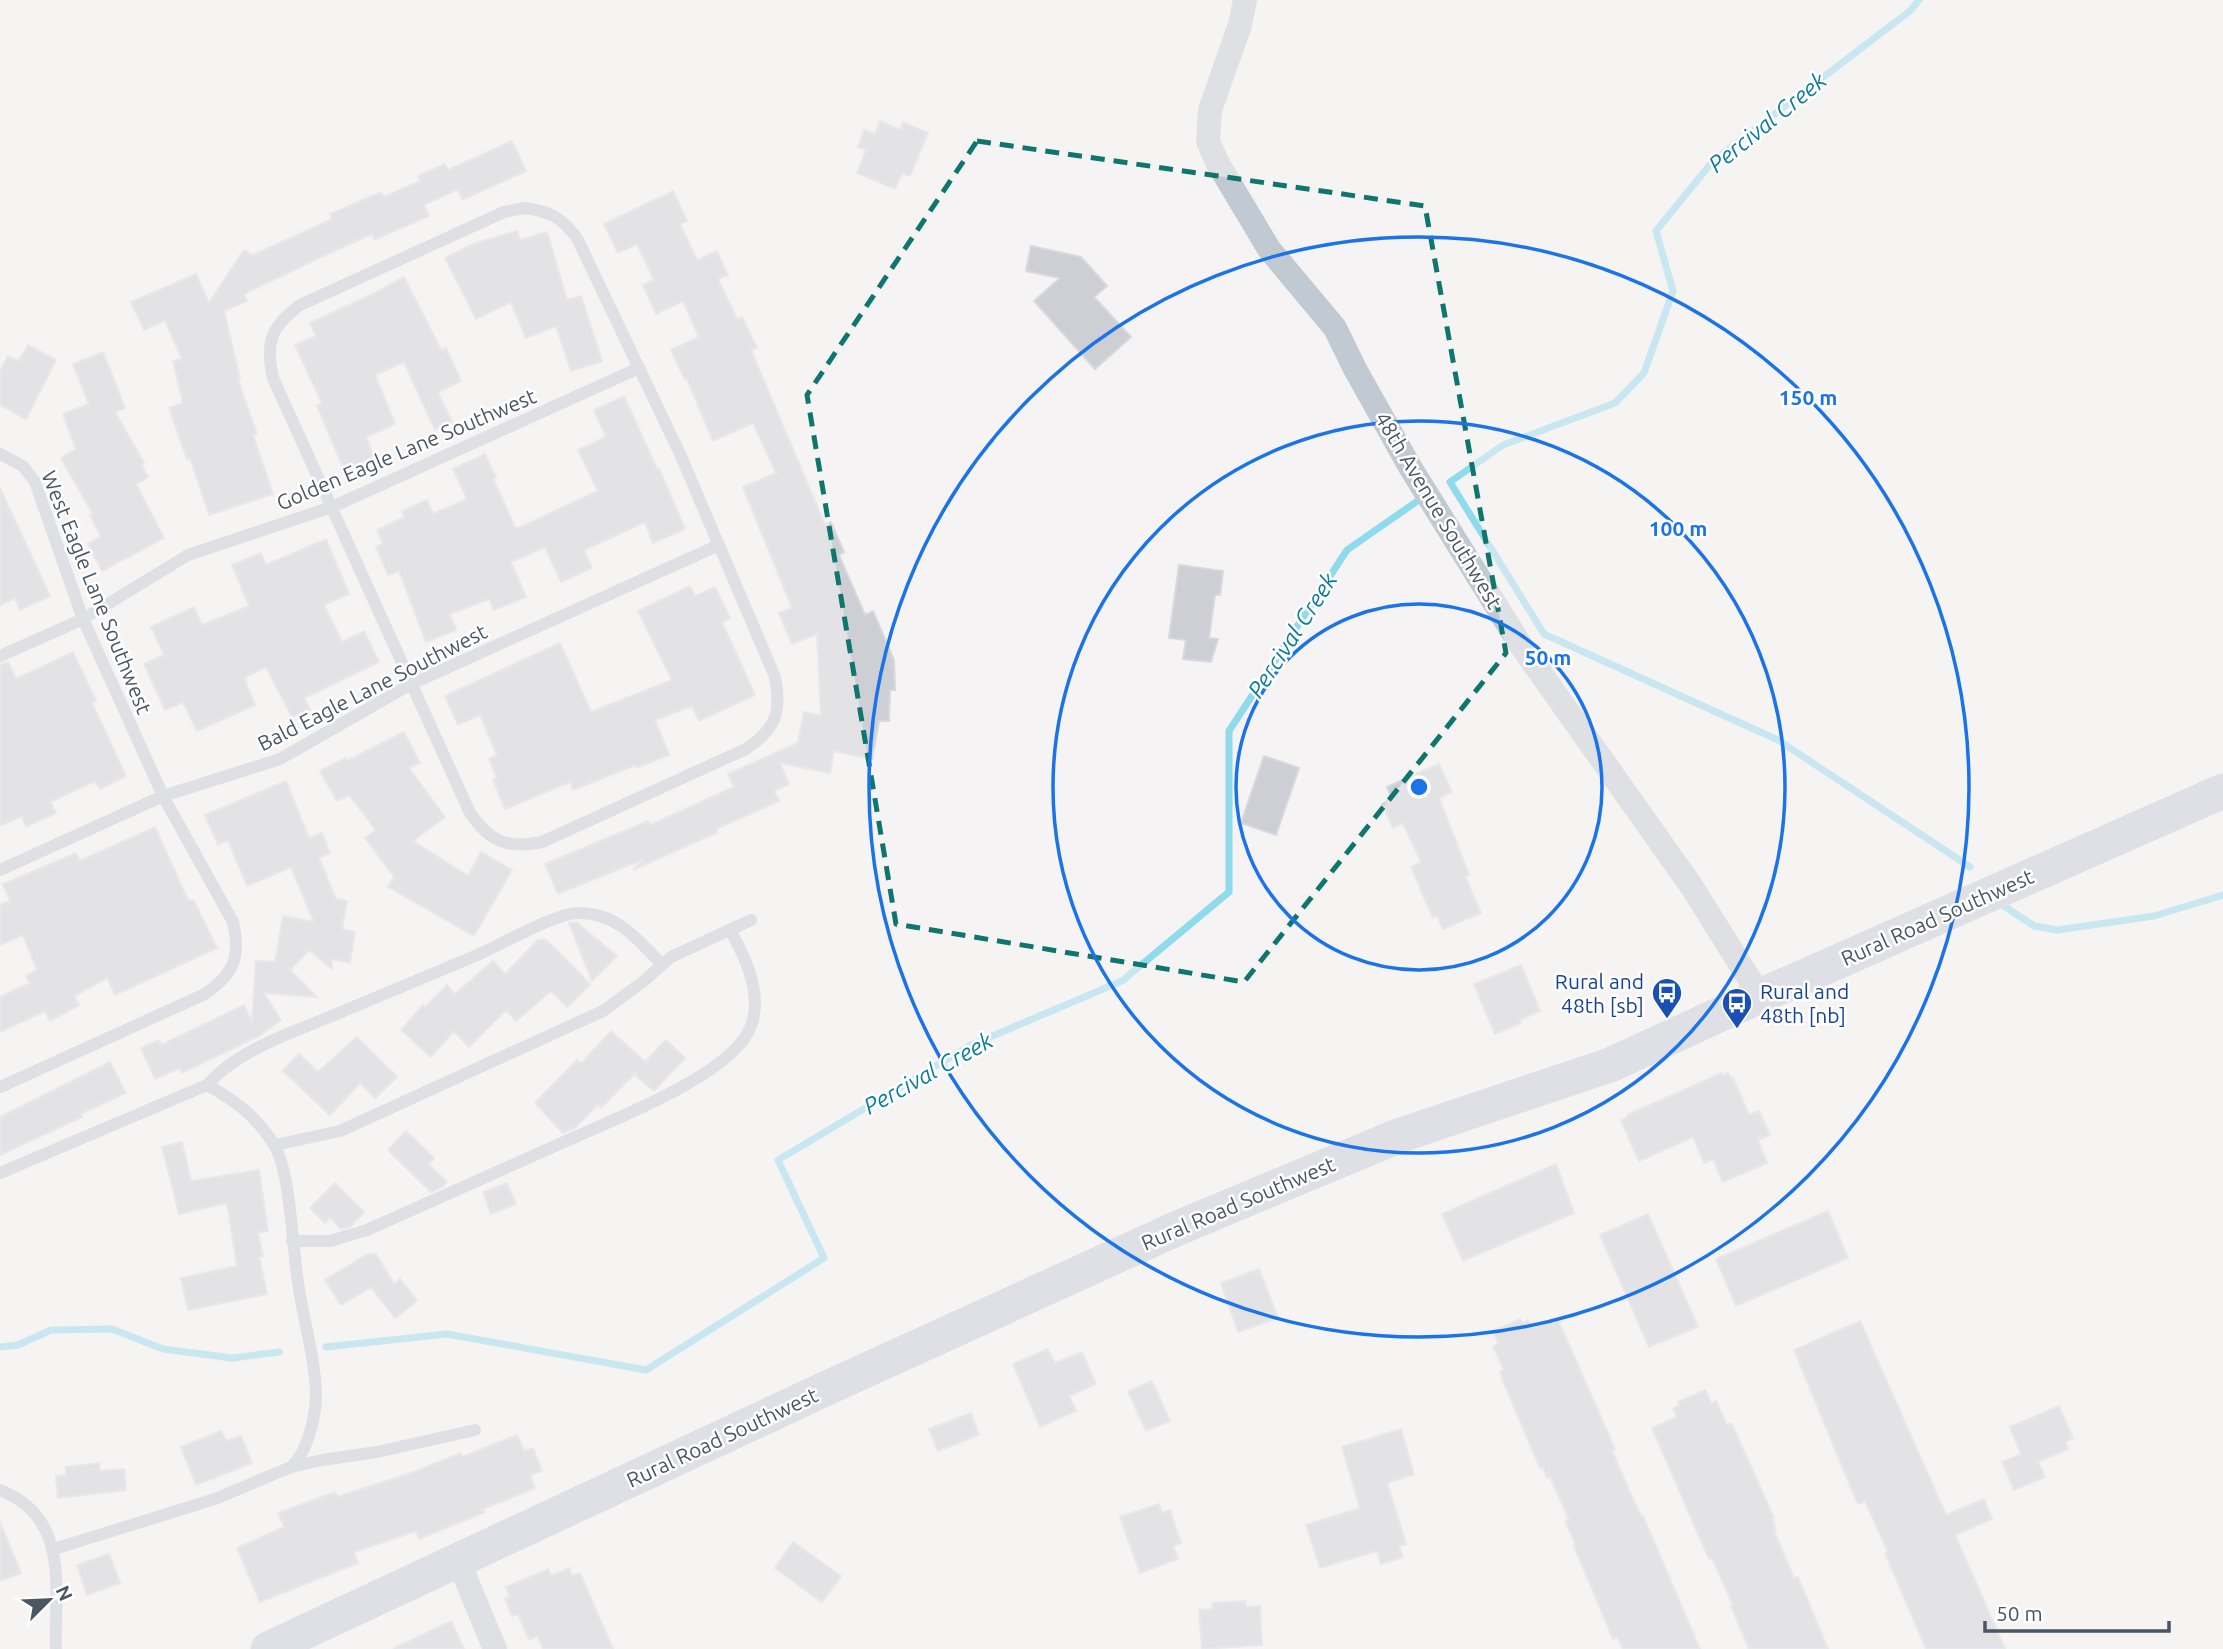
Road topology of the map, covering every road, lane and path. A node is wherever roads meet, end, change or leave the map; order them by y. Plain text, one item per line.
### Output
1 (1245, 0) edge
2 (639, 368) junction
3 (0, 454) edge
4 (332, 507) junction
5 (719, 545) junction
6 (83, 619) junction
7 (0, 656) edge
8 (411, 684) junction
9 (2223, 791) edge
10 (163, 796) junction
11 (0, 870) edge
12 (751, 920) dead end
13 (730, 930) junction
14 (661, 964) junction
15 (1760, 996) junction
16 (207, 1085) junction
17 (0, 1087) edge
18 (275, 1145) junction
19 (0, 1173) edge
20 (292, 1241) junction
21 (475, 1430) dead end
22 (291, 1467) junction
23 (0, 1490) edge
24 (54, 1549) junction
25 (458, 1560) junction
26 (56, 1649) edge
27 (268, 1649) edge
28 (495, 1649) edge

1 - 15 street, 48th Avenue Southwest
2 - 4 lane, Golden Eagle Lane Southwest
2 - 4 lane
2 - 5 lane
3 - 6 lane, West Eagle Lane Southwest
4 - 6 lane, Golden Eagle Lane Southwest
4 - 8 lane
5 - 8 lane, Bald Eagle Lane Southwest
5 - 8 lane
6 - 7 lane, Golden Eagle Lane Southwest
6 - 10 lane, West Eagle Lane Southwest
8 - 10 lane, Bald Eagle Lane Southwest
9 - 15 street, Rural Road Southwest
10 - 11 lane, Bald Eagle Lane Southwest
10 - 17 lane, West Eagle Lane Southwest
12 - 13 lane
13 - 14 lane
13 - 20 lane
14 - 16 lane
14 - 18 lane
15 - 25 street, Rural Road Southwest
16 - 18 lane
16 - 19 lane
18 - 20 lane
20 - 22 lane
21 - 22 lane
22 - 24 lane
23 - 24 lane
24 - 26 lane
25 - 27 street, Rural Road Southwest
25 - 28 street

